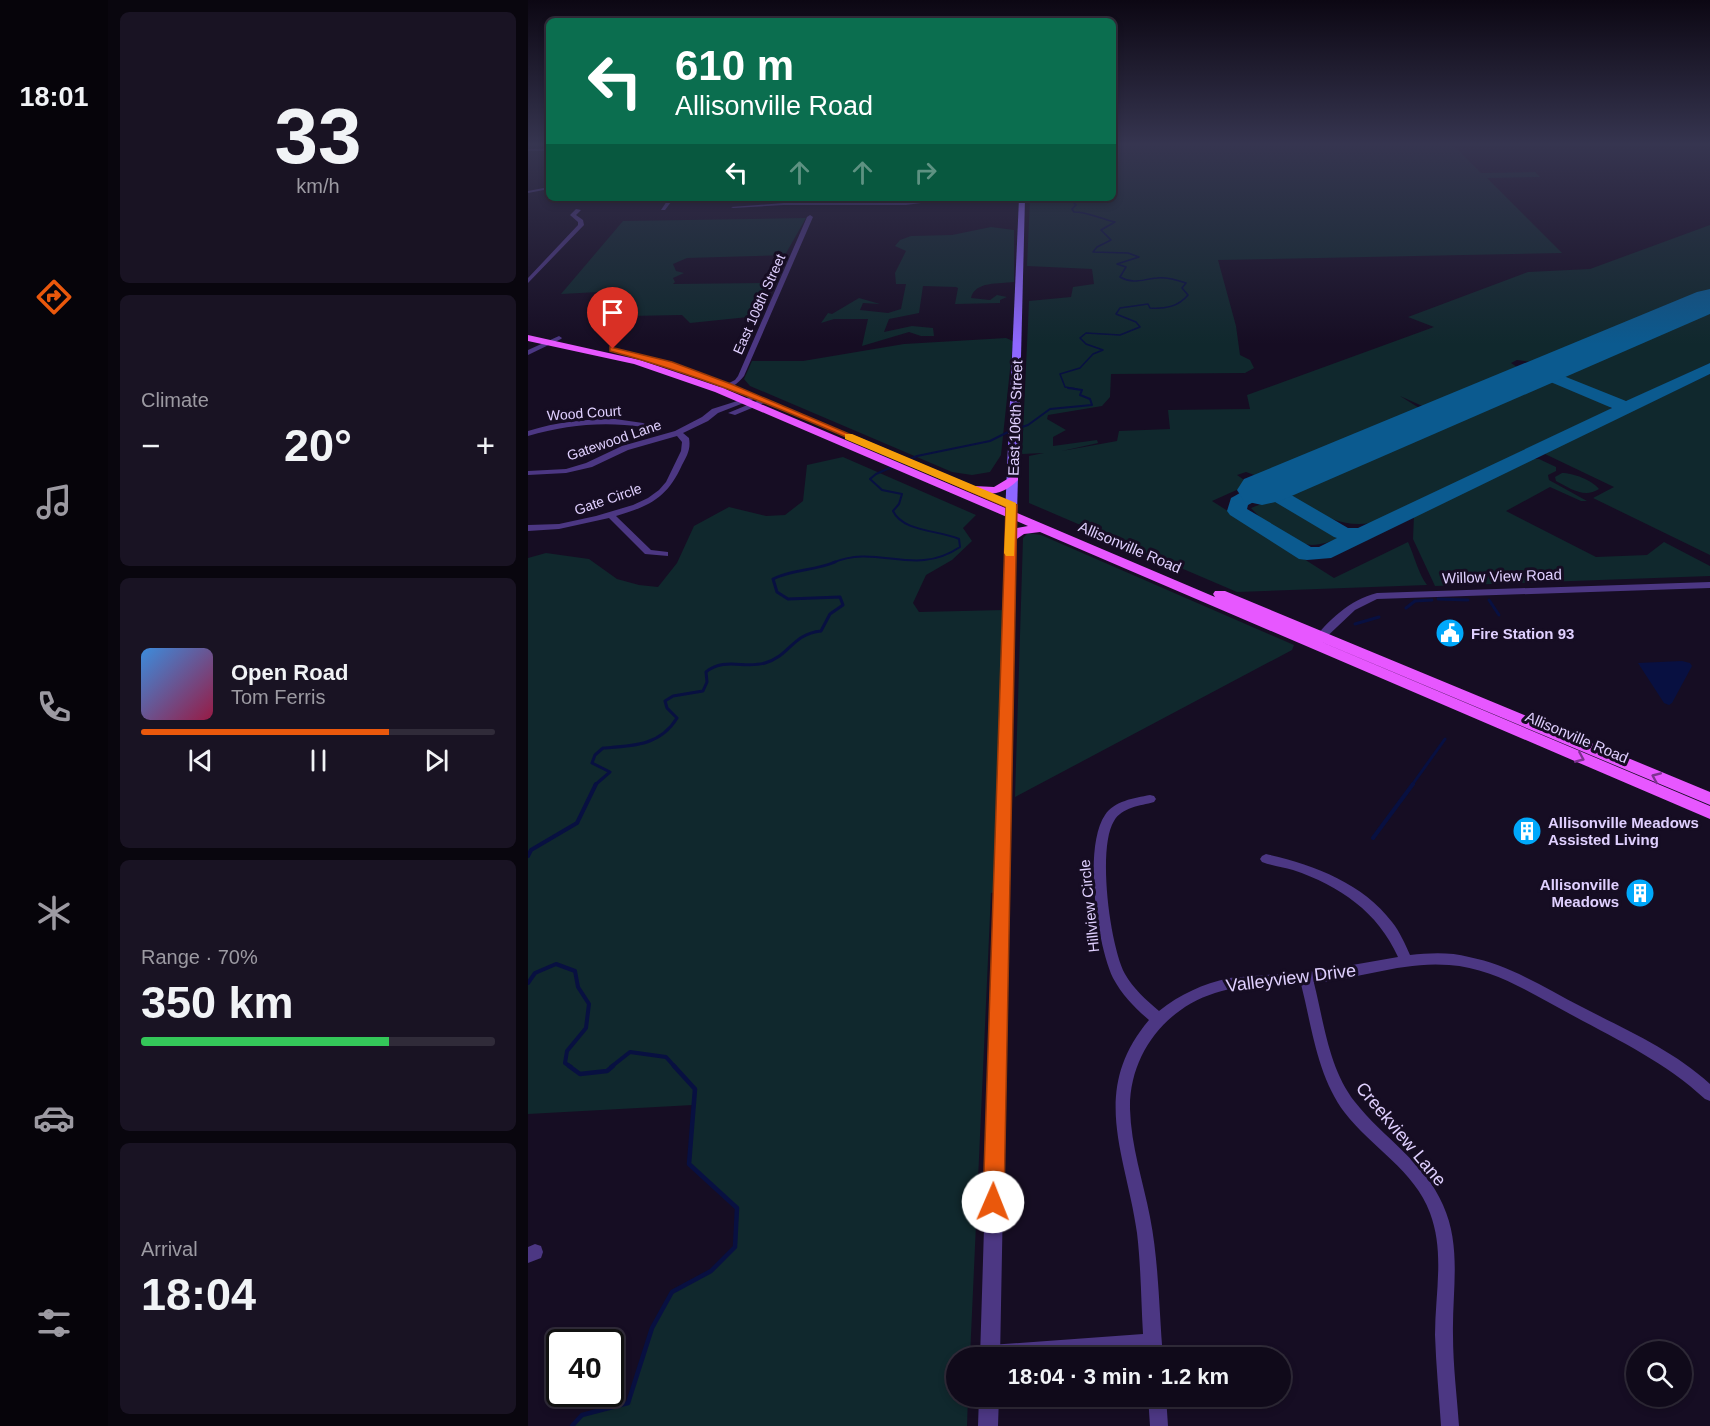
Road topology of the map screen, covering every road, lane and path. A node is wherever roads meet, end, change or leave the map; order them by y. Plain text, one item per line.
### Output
1 (578, 210) dead end
2 (1022, 211) edge
3 (810, 217) dead end
4 (528, 281) edge
5 (528, 332) edge
6 (528, 338) edge
7 (550, 339) junction
8 (528, 351) edge
9 (723, 388) junction
10 (755, 401) junction
11 (643, 425) dead end
12 (529, 432) edge
13 (678, 433) junction
14 (914, 469) junction
15 (528, 473) edge
16 (1014, 478) junction
17 (974, 489) junction
18 (1011, 510) junction
19 (609, 514) junction
20 (528, 528) edge
21 (1042, 528) junction
22 (1010, 538) junction
23 (665, 554) dead end
24 (1710, 585) edge
25 (1318, 641) junction
26 (1150, 799) dead end
27 (1710, 799) edge
28 (1710, 813) edge
29 (1266, 859) dead end
30 (1406, 960) junction
31 (1306, 978) junction
32 (1160, 1020) junction
33 (1710, 1094) edge
34 (990, 1347) edge
35 (1153, 1347) edge
36 (989, 1407) edge
37 (1158, 1407) edge
38 (988, 1426) edge
39 (1160, 1426) edge
40 (1450, 1426) edge

1 - 4 street
2 - 16 main road, East 106th Street
3 - 9 street, East 108th Street
5 - 7 main road, Allisonville Road
6 - 7 main road, Allisonville Road
7 - 8 street
7 - 9 main road, Allisonville Road
9 - 10 main road, Allisonville Road
10 - 13 street, Gatewood Lane
10 - 14 main road, Allisonville Road
11 - 12 street, Wood Court
13 - 15 street, Gatewood Lane
13 - 19 street, Gate Circle
14 - 17 main road, Allisonville Road
14 - 18 main road, Allisonville Road
16 - 17 main road
16 - 18 main road, East 106th Street
17 - 18 main road, Allisonville Road
18 - 21 main road, Allisonville Road
18 - 22 street, East 106th Street
18 - 25 main road, Allisonville Road
19 - 20 street, Gate Circle
19 - 23 street
21 - 22 main road
21 - 25 main road, Allisonville Road
22 - 34 street, East 106th Street
24 - 25 street, Willow View Road
27 -> 25 main road, Allisonville Road
25 -> 28 main road, Allisonville Road
26 - 32 street, Hillview Circle
29 - 30 street
30 - 31 street, Valleyview Drive
30 - 33 street, Valleyview Drive
31 - 32 street, Valleyview Drive
31 - 40 street, Creekview Lane
32 - 35 street, Valleyview Drive
36 - 38 street
37 - 39 street

